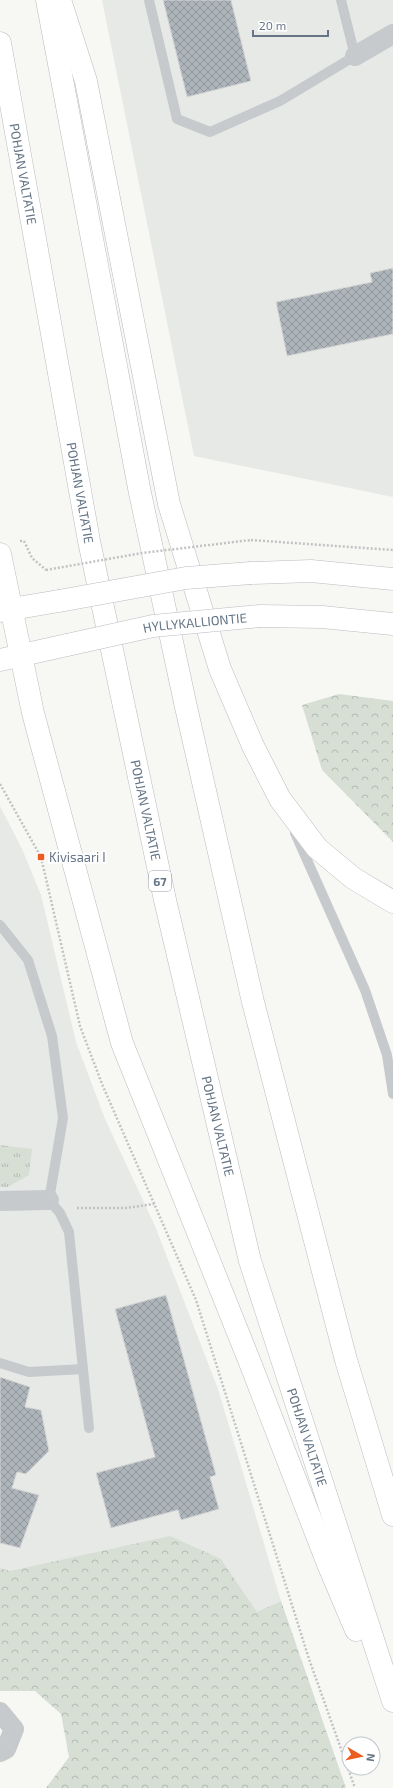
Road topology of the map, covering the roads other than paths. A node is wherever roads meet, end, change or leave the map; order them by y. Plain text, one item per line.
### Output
1 (47, 0) edge
2 (60, 0) edge
3 (149, 0) edge
4 (340, 0) edge
5 (393, 34) edge
6 (0, 43) edge
7 (355, 56) junction
8 (0, 554) edge
9 (393, 579) edge
10 (6, 610) edge
11 (393, 624) edge
12 (10, 658) edge
13 (280, 799) junction
14 (393, 902) edge
15 (0, 925) edge
16 (393, 1094) edge
17 (0, 1200) edge
18 (49, 1200) junction
19 (0, 1363) edge
20 (83, 1369) junction
21 (89, 1428) dead end
22 (393, 1515) edge
23 (393, 1701) edge
24 (0, 1712) edge
25 (393, 1716) edge
26 (0, 1752) edge

1 - 22 main road
2 - 13 main road
3 - 7 lane
4 - 7 lane
5 - 7 street
6 - 23 main road, POHJAN VALTATIE / 67
8 - 10 main road
9 - 10 main road, bridge
10 - 12 main road
11 - 12 main road, HYLLYKALLIONTIE, bridge
12 - 25 main road
13 - 14 main road
13 - 16 lane
15 - 18 lane
17 - 18 street
18 - 20 lane
19 - 20 lane
20 - 21 lane
24 - 26 street

